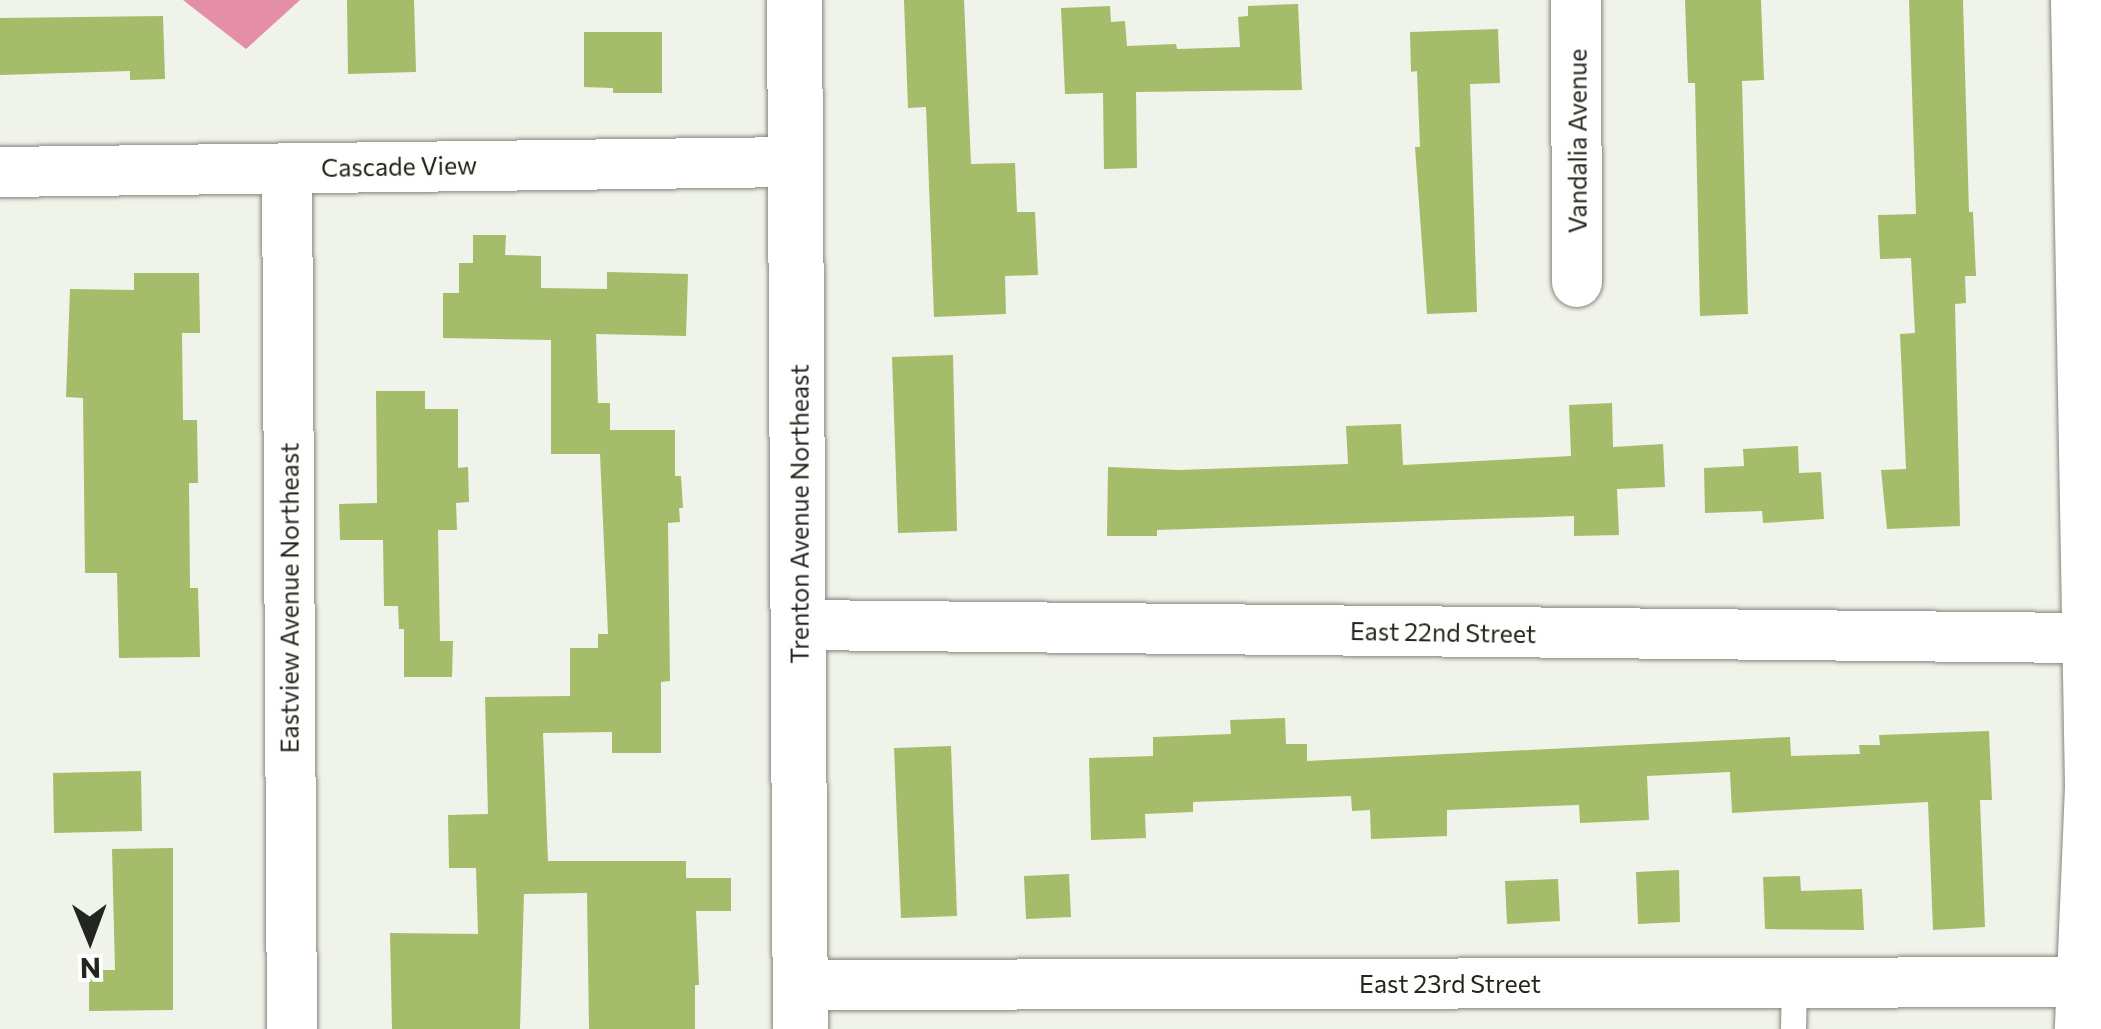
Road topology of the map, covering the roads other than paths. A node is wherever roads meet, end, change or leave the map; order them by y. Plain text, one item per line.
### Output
1 (794, 0) edge
2 (1576, 0) edge
3 (2076, 0) edge
4 (798, 162) junction
5 (287, 168) junction
6 (0, 172) edge
7 (1578, 282) dead end
8 (799, 625) junction
9 (2087, 638) junction
10 (2087, 997) edge
11 (1793, 1006) edge
12 (800, 1007) edge
13 (292, 1029) edge

1 - 4 main road, Trenton Avenue Northeast
2 - 7 street, Vandalia Avenue
3 - 9 street
4 - 5 street, Cascade View
4 - 8 main road, Trenton Avenue Northeast
5 - 6 street, Cascade View
5 - 13 street, Eastview Avenue Northeast
8 - 9 street, East 22nd Street
8 - 12 main road, Trenton Avenue Northeast
9 - 10 street
10 - 11 street, East 23rd Street
11 - 12 street, East 23rd Street

